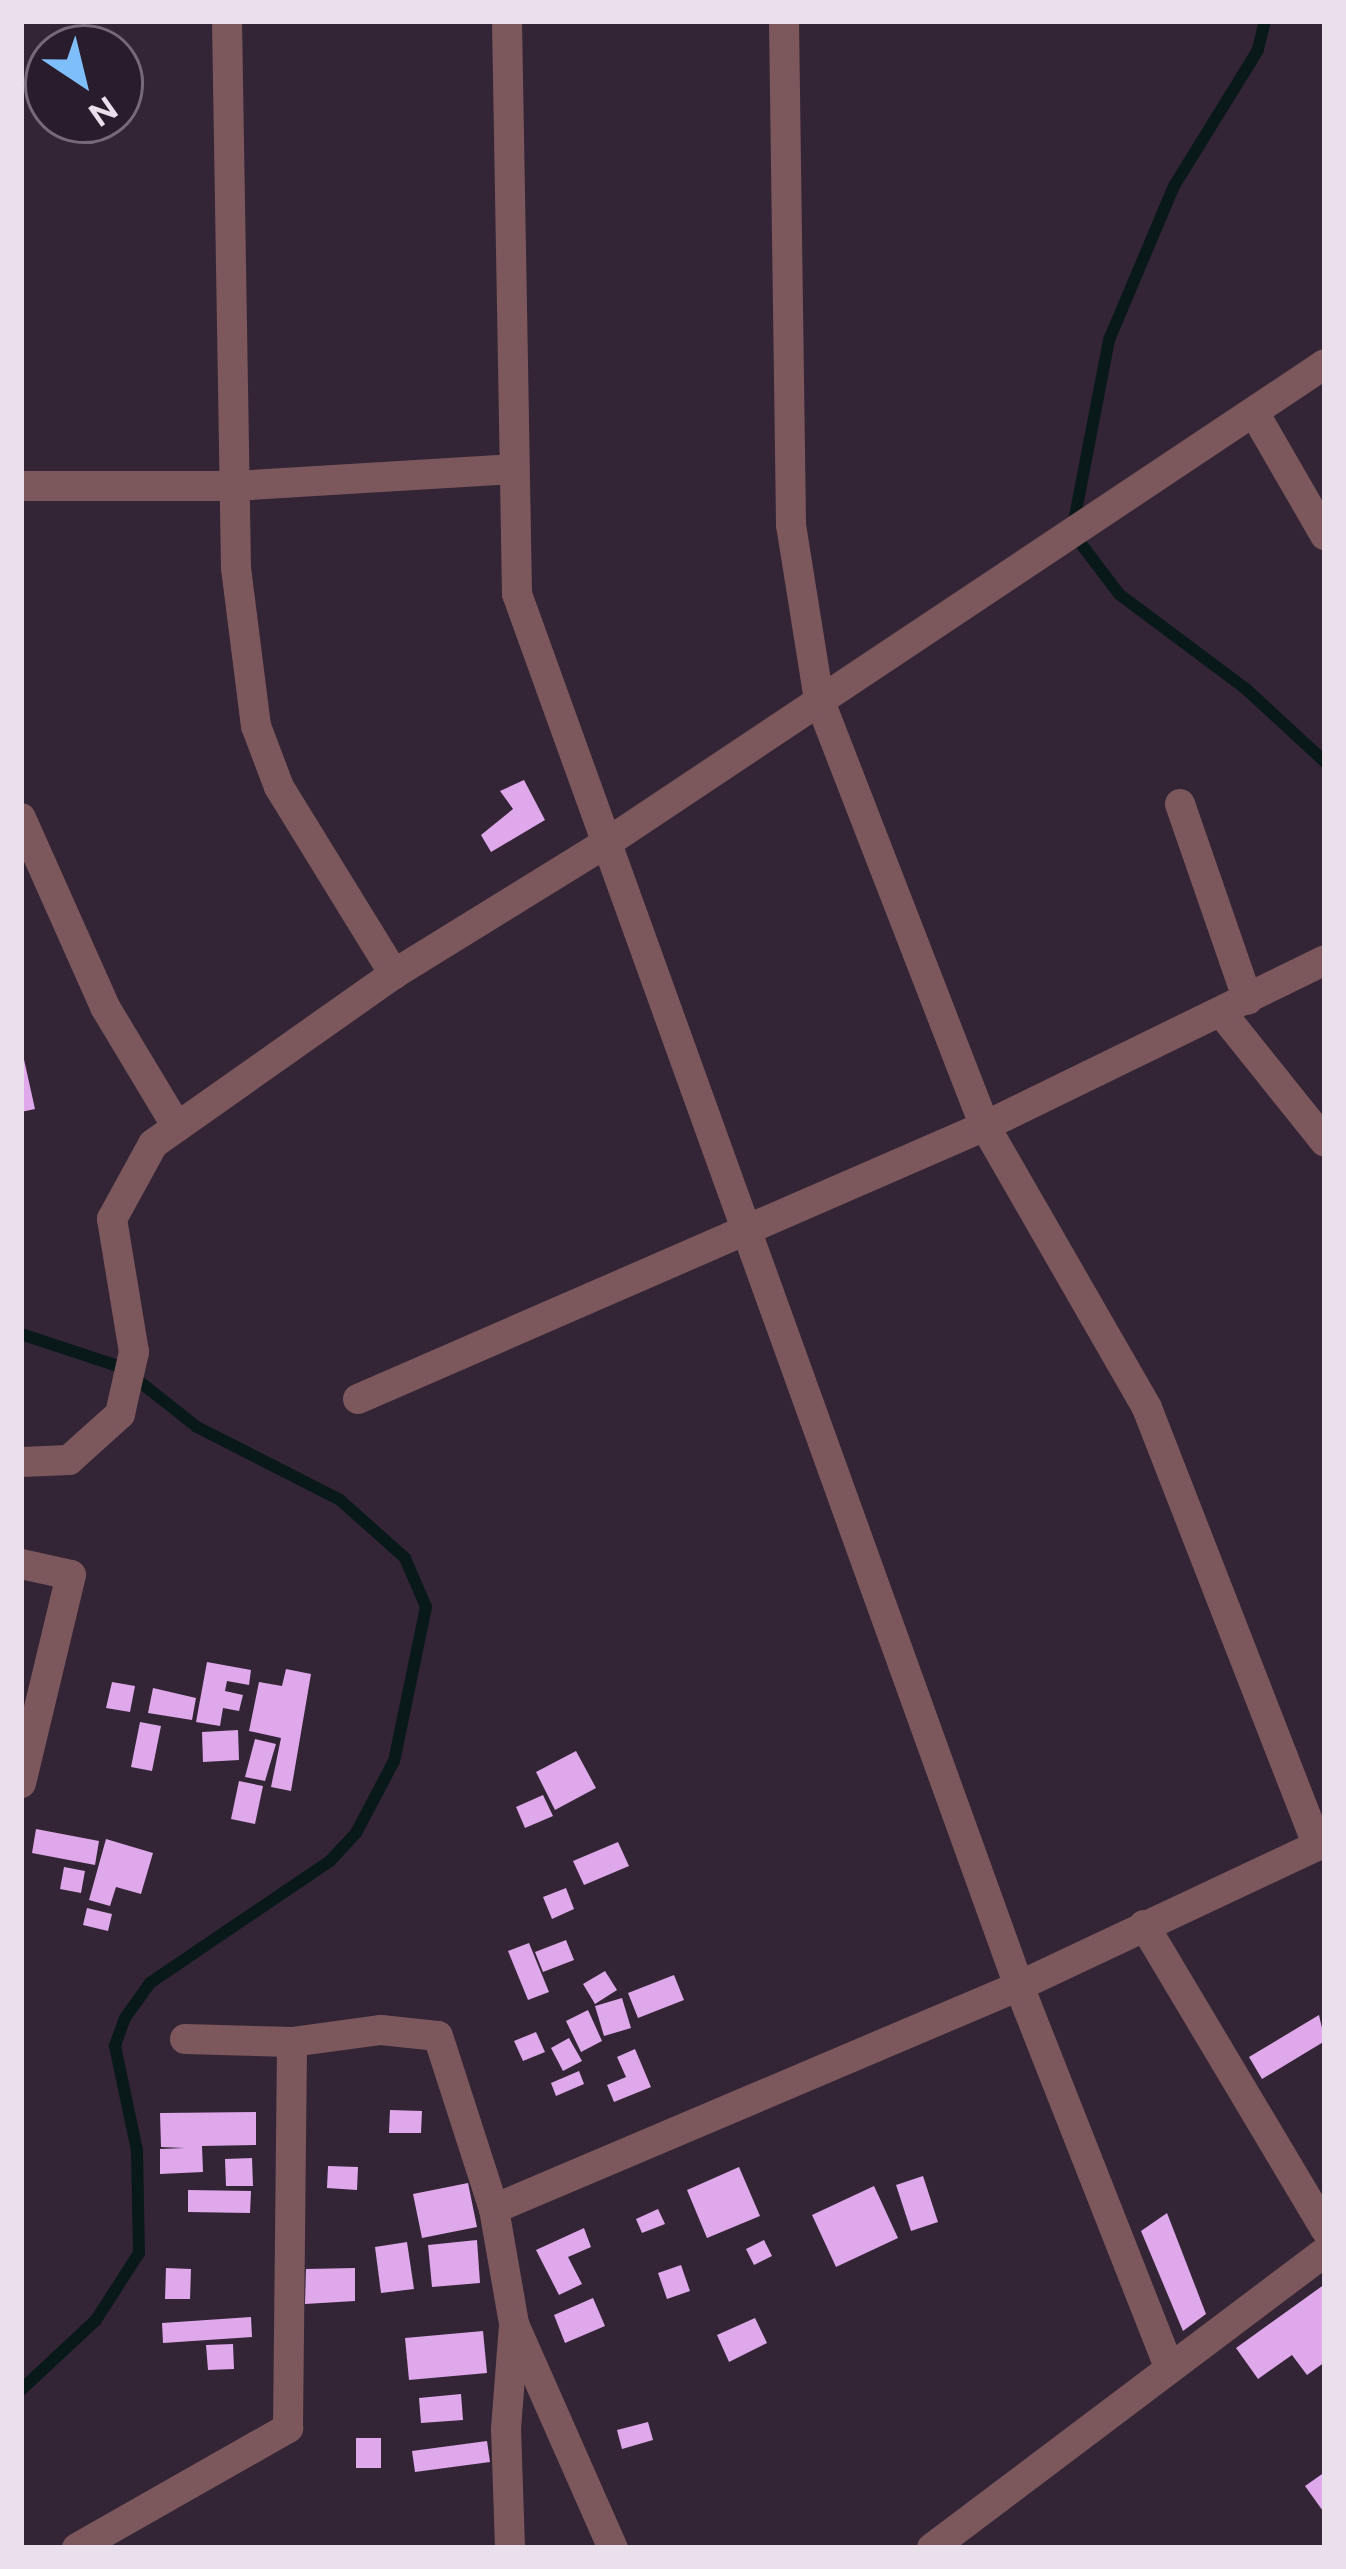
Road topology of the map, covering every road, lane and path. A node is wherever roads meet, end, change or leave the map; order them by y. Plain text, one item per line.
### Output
1 (227, 21) edge
2 (507, 21) edge
3 (784, 21) edge
4 (1325, 364) edge
5 (1255, 414) junction
6 (513, 469) junction
7 (21, 486) edge
8 (235, 486) junction
9 (1325, 536) edge
10 (819, 699) junction
11 (1180, 804) dead end
12 (21, 818) edge
13 (610, 839) junction
14 (1325, 960) edge
15 (394, 974) junction
16 (1235, 1006) junction
17 (985, 1126) junction
18 (165, 1134) junction
19 (1325, 1142) edge
20 (743, 1231) junction
21 (358, 1399) dead end
22 (21, 1462) edge
23 (21, 1564) edge
24 (21, 1783) edge
25 (1322, 1844) edge
26 (1144, 1925) junction
27 (1019, 1986) junction
28 (184, 2039) dead end
29 (292, 2042) junction
30 (494, 2209) junction
31 (1325, 2229) edge
32 (1325, 2252) edge
33 (514, 2324) junction
34 (1168, 2365) junction
35 (77, 2548) edge
36 (510, 2548) edge
37 (614, 2548) edge
38 (932, 2548) edge

1 - 8 street
2 - 6 street
3 - 10 street
4 - 5 street
5 - 9 street
5 - 10 street
6 - 8 street
6 - 13 street
7 - 8 street
8 - 15 street
10 - 13 street
10 - 17 street
11 - 16 street
12 - 18 street
13 - 15 street
13 - 20 street
14 - 16 street
15 - 18 street
16 - 17 street
16 - 19 street
17 - 20 street
17 - 25 street
18 - 22 street
20 - 21 street
20 - 27 street
23 - 24 street
25 - 26 street
26 - 27 street
26 - 31 street
27 - 30 street
27 - 34 street
28 - 29 street
29 - 30 street
29 - 35 street
30 - 33 street
32 - 34 street
33 - 36 street
33 - 37 street
34 - 38 street

